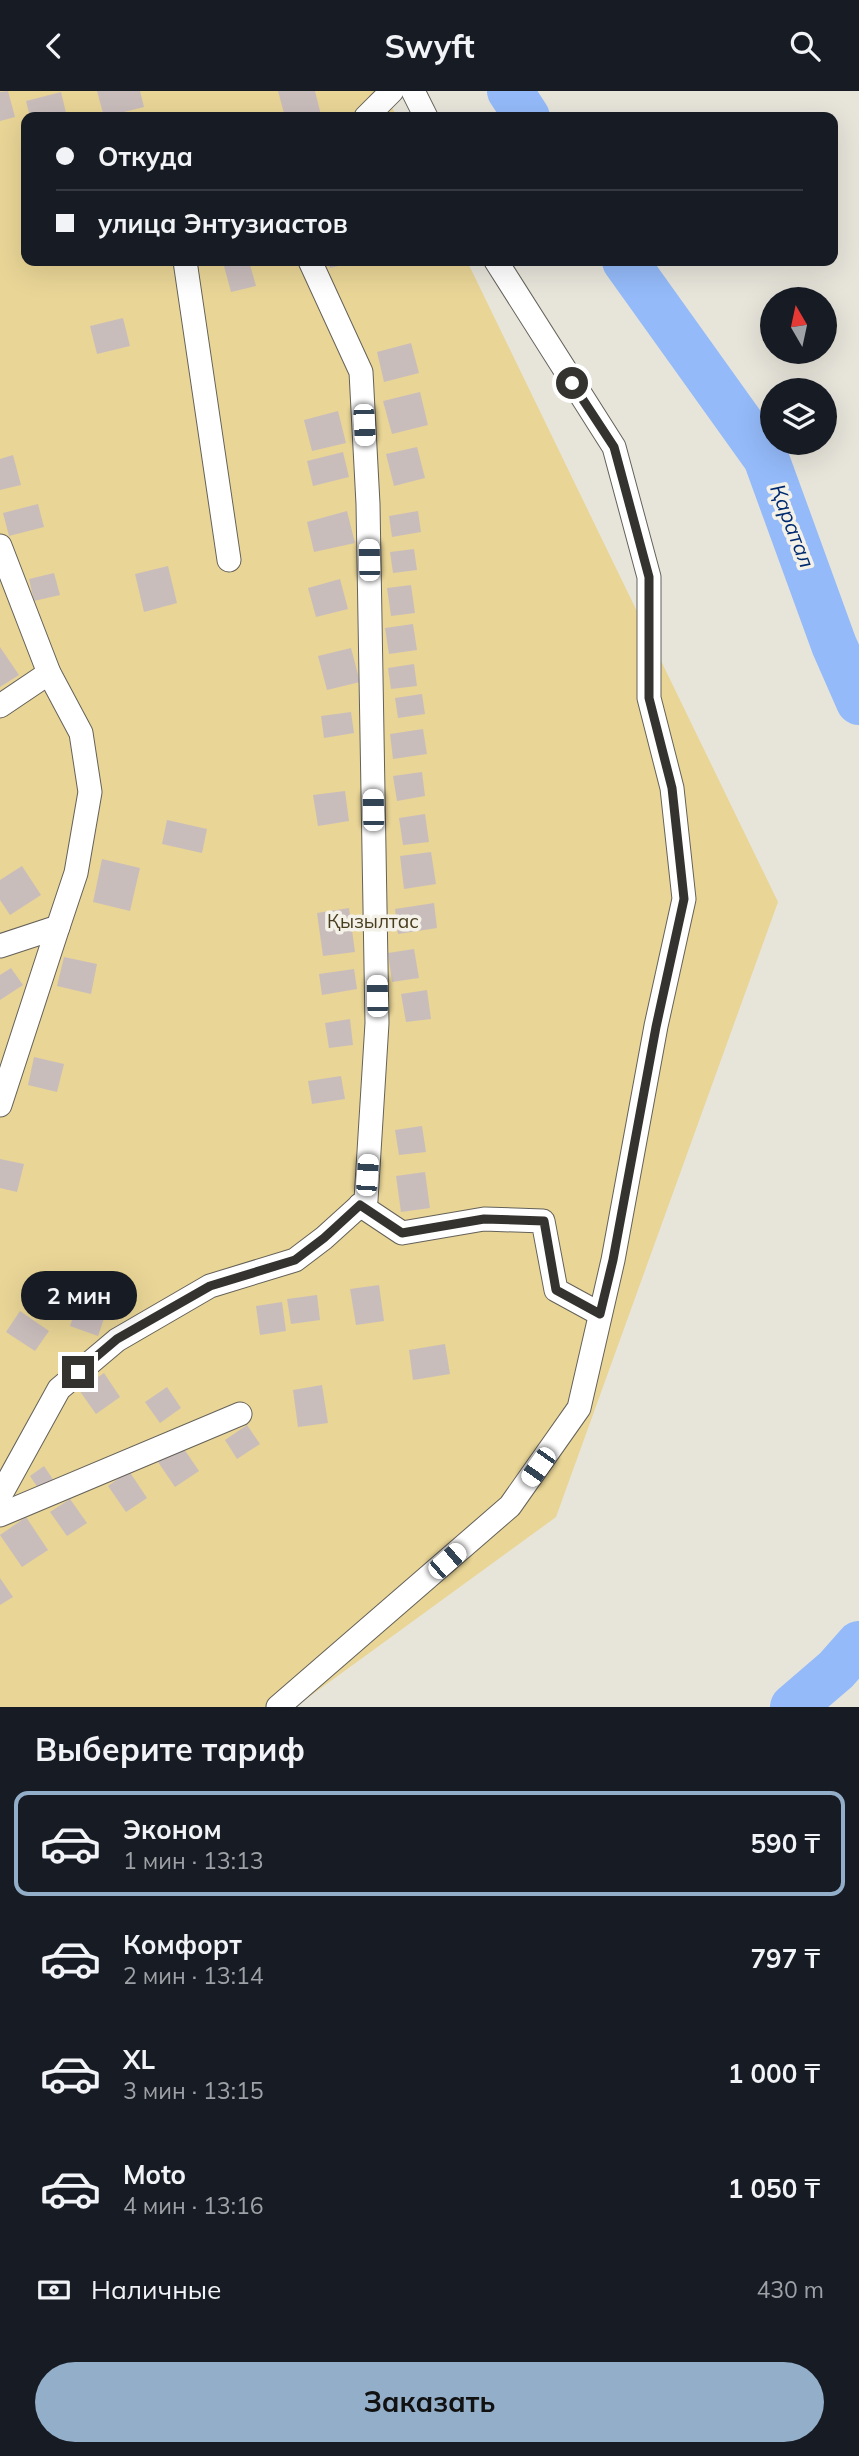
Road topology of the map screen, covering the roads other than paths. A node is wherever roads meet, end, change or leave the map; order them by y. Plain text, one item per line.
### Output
1 (392, 91) edge
2 (413, 91) edge
3 (371, 112) edge
4 (424, 112) edge
5 (186, 266) edge
6 (312, 266) edge
7 (499, 266) edge
8 (0, 546) edge
9 (229, 560) dead end
10 (50, 673) junction
11 (0, 706) edge
12 (58, 927) junction
13 (0, 946) edge
14 (0, 1105) edge
15 (360, 1205) junction
16 (600, 1314) junction
17 (240, 1414) dead end
18 (0, 1496) edge
19 (0, 1515) edge
20 (278, 1707) edge

1 - 3 street
2 - 4 street
5 - 9 street
6 - 15 street
7 - 16 street
8 - 10 street
10 - 11 street
10 - 12 street
12 - 13 street
12 - 14 street
15 - 16 street
15 - 18 street
16 - 20 street
17 - 19 street

